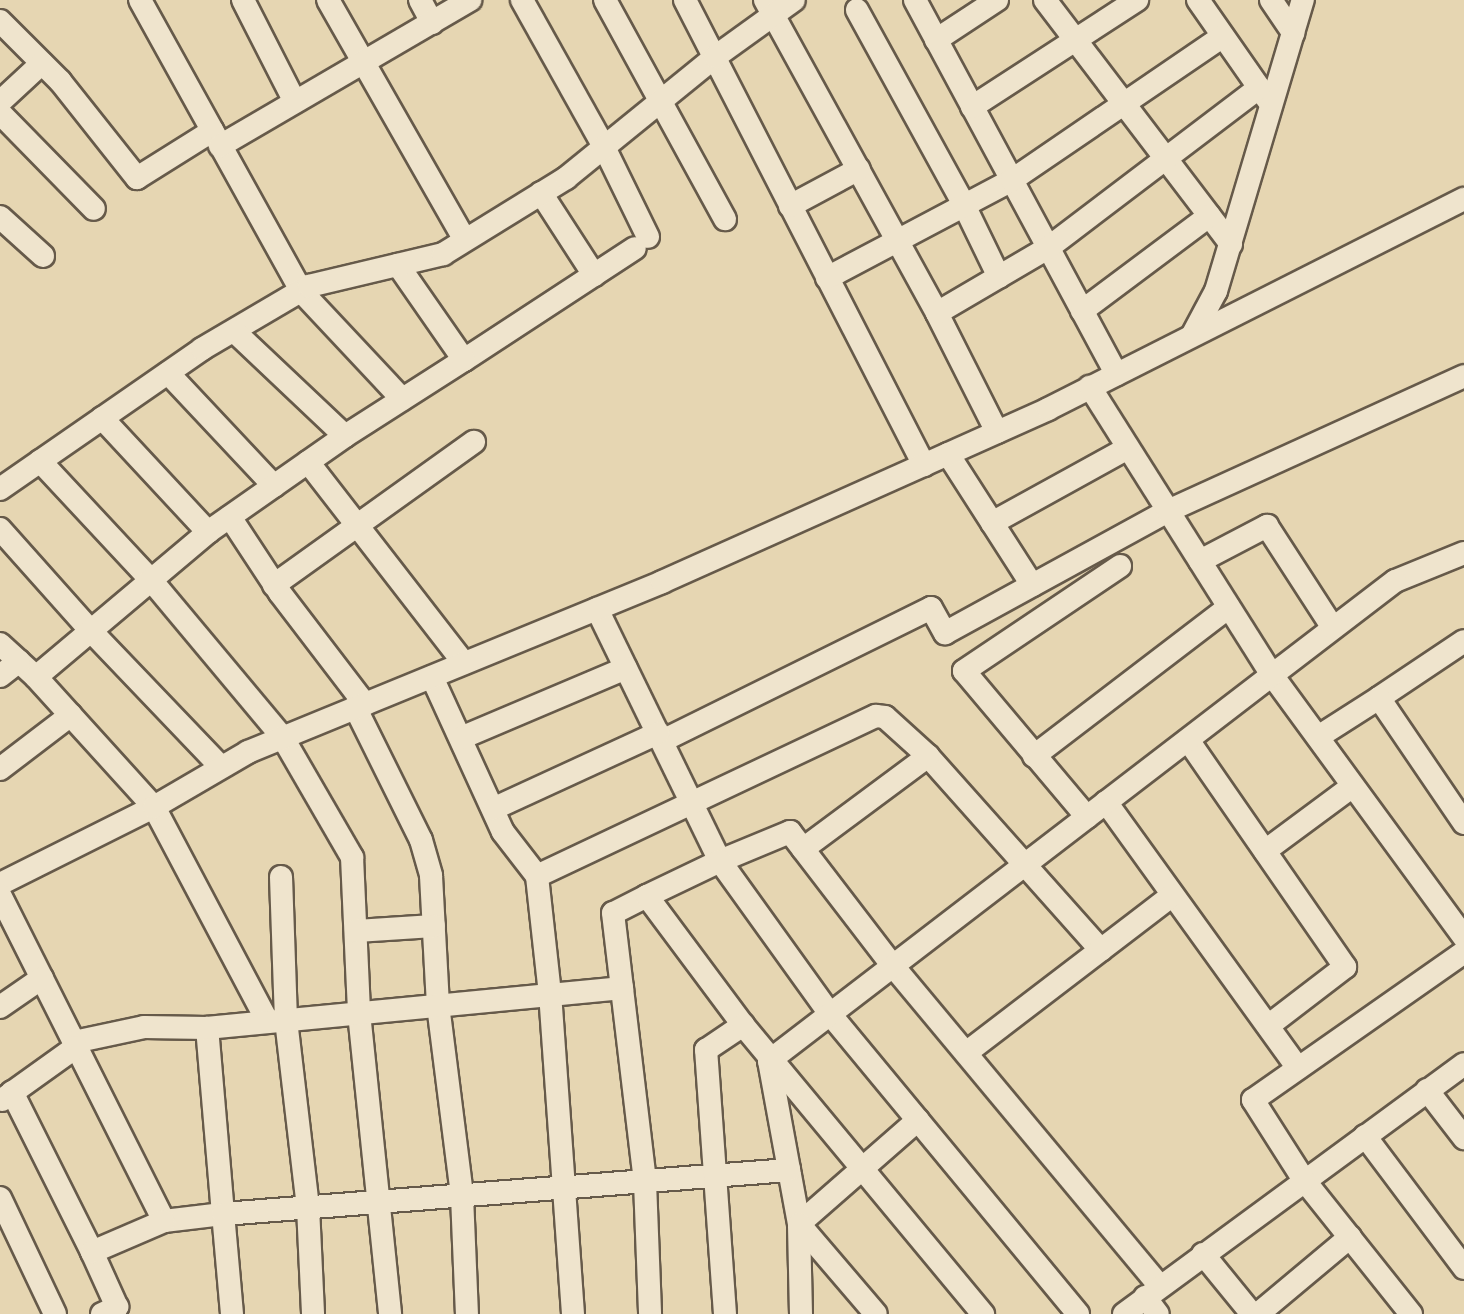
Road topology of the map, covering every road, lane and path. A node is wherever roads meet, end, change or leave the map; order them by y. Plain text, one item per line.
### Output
1 (140, 0) edge
2 (243, 0) edge
3 (328, 0) edge
4 (420, 0) edge
5 (470, 0) edge
6 (522, 0) edge
7 (605, 0) edge
8 (685, 0) edge
9 (794, 0) edge
10 (915, 0) edge
11 (997, 0) edge
12 (1045, 0) edge
13 (1137, 0) edge
14 (1198, 0) edge
15 (1271, 0) edge
16 (1303, 0) edge
17 (769, 8) edge
18 (857, 10) dead end
19 (0, 21) edge
20 (432, 23) junction
21 (1293, 33) junction
22 (1223, 36) junction
23 (936, 40) junction
24 (1076, 40) junction
25 (715, 57) junction
26 (42, 63) junction
27 (362, 63) junction
28 (1265, 97) junction
29 (660, 101) junction
30 (0, 102) edge
31 (295, 102) junction
32 (1123, 102) junction
33 (972, 107) junction
34 (0, 113) edge
35 (216, 139) junction
36 (604, 147) junction
37 (1166, 159) junction
38 (860, 170) junction
39 (1012, 180) junction
40 (541, 193) junction
41 (1464, 199) edge
42 (964, 205) junction
43 (790, 206) junction
44 (94, 209) dead end
45 (1209, 216) junction
46 (0, 217) edge
47 (725, 219) dead end
48 (899, 239) junction
49 (465, 240) junction
50 (1231, 244) junction
51 (1048, 248) junction
52 (43, 256) dead end
53 (398, 265) junction
54 (594, 275) junction
55 (999, 277) junction
56 (827, 278) junction
57 (301, 291) junction
58 (1082, 310) junction
59 (937, 313) junction
60 (234, 331) junction
61 (1193, 334) junction
62 (464, 360) junction
63 (168, 373) junction
64 (1116, 374) junction
65 (1464, 376) edge
66 (1090, 387) junction
67 (402, 399) junction
68 (102, 418) junction
69 (997, 432) junction
70 (345, 436) junction
71 (474, 442) dead end
72 (1128, 448) junction
73 (948, 454) junction
74 (40, 461) junction
75 (308, 462) junction
76 (924, 465) junction
77 (274, 486) junction
78 (0, 489) edge
79 (1168, 511) junction
80 (230, 517) junction
81 (992, 523) junction
82 (359, 528) junction
83 (0, 530) edge
84 (208, 532) junction
85 (1464, 554) edge
86 (1200, 561) junction
87 (1120, 566) dead end
88 (151, 580) junction
89 (274, 585) junction
90 (1032, 585) junction
91 (1229, 607) junction
92 (597, 609) junction
93 (1333, 628) junction
94 (91, 632) junction
95 (1464, 641) edge
96 (0, 644) edge
97 (19, 661) junction
98 (464, 663) junction
99 (626, 668) junction
100 (1272, 675) junction
101 (0, 676) edge
102 (36, 677) junction
103 (432, 677) junction
104 (1378, 698) junction
105 (360, 706) junction
106 (71, 715) junction
107 (660, 737) junction
108 (1318, 737) junction
109 (283, 738) junction
110 (461, 738) junction
111 (1188, 740) junction
112 (928, 756) junction
113 (1034, 756) junction
114 (221, 767) junction
115 (0, 769) edge
116 (1353, 786) junction
117 (692, 802) junction
118 (1106, 802) junction
119 (154, 807) junction
120 (493, 809) junction
121 (1087, 817) junction
122 (1464, 823) edge
123 (803, 849) junction
124 (1265, 851) junction
125 (720, 861) junction
126 (1027, 863) junction
127 (537, 876) junction
128 (281, 877) dead end
129 (0, 884) edge
130 (0, 895) edge
131 (1173, 895) junction
132 (647, 896) junction
133 (434, 926) junction
134 (356, 931) junction
135 (1464, 937) edge
136 (1101, 950) junction
137 (1464, 952) edge
138 (893, 966) junction
139 (42, 978) junction
140 (622, 988) junction
141 (550, 994) junction
142 (438, 1005) junction
143 (0, 1007) edge
144 (359, 1013) junction
145 (830, 1014) junction
146 (277, 1021) junction
147 (742, 1025) junction
148 (1268, 1026) junction
149 (207, 1028) junction
150 (75, 1044) junction
151 (966, 1053) junction
152 (770, 1061) junction
153 (1464, 1064) edge
154 (1298, 1068) junction
155 (1427, 1090) junction
156 (6, 1097) edge
157 (918, 1120) junction
158 (1365, 1136) junction
159 (1464, 1138) edge
160 (860, 1169) junction
161 (789, 1170) junction
162 (715, 1177) junction
163 (1304, 1180) junction
164 (645, 1182) junction
165 (564, 1188) junction
166 (462, 1196) junction
167 (0, 1198) edge
168 (376, 1202) junction
169 (308, 1207) junction
170 (224, 1214) junction
171 (164, 1221) junction
172 (799, 1224) junction
173 (1350, 1237) junction
174 (92, 1252) junction
175 (1203, 1254) junction
176 (1464, 1268) edge
177 (1154, 1299) edge
178 (54, 1314) edge
179 (102, 1314) edge
180 (232, 1314) edge
181 (313, 1314) edge
182 (390, 1314) edge
183 (467, 1314) edge
184 (573, 1314) edge
185 (650, 1314) edge
186 (725, 1314) edge
187 (801, 1314) edge
188 (876, 1314) edge
189 (983, 1314) edge
190 (1078, 1314) edge
191 (1124, 1314) edge
192 (1252, 1314) edge
193 (1258, 1314) edge
194 (1411, 1314) edge

1 - 35 street
2 - 31 street
3 - 27 street
4 - 20 street
5 - 20 street
6 - 36 street
7 - 29 street
8 - 25 street
9 - 17 street
10 - 23 street
11 - 23 street
12 - 24 street
13 - 24 street
14 - 22 street
15 - 21 street
16 - 21 street
17 - 25 street
17 - 38 street
18 - 42 street
19 - 26 street
20 - 27 street
21 - 28 street
22 - 28 street
22 - 32 street
23 - 33 street
24 - 32 street
24 - 33 street
25 - 29 street
25 - 43 street
26 - 30 street
26 - 35 street
27 - 31 street
27 - 49 street
28 - 37 street
28 - 50 street
29 - 36 street
29 - 47 street
31 - 35 street
32 - 37 street
32 - 39 street
33 - 39 street
34 - 44 street
35 - 57 street
36 - 40 street
36 - 54 street
37 - 45 street
37 - 51 street
38 - 43 street
38 - 48 street
39 - 42 street
39 - 51 street
40 - 49 street
40 - 54 street
41 - 61 street
42 - 48 street
42 - 55 street
43 - 56 street
45 - 50 street
45 - 58 street
46 - 52 street
48 - 56 street
48 - 59 street
49 - 53 street
50 - 61 street
51 - 55 street
51 - 58 street
53 - 57 street
53 - 62 street
54 - 62 street
55 - 59 street
56 - 76 street
57 - 60 street
57 - 67 street
58 - 64 street
59 - 69 street
60 - 63 street
60 - 70 street
61 - 64 street
62 - 67 street
63 - 68 street
63 - 77 street
64 - 66 street
65 - 79 street
66 - 69 street
66 - 72 street
67 - 70 street
68 - 74 street
68 - 84 street
69 - 73 street
70 - 75 street
71 - 82 street
72 - 79 street
72 - 81 street
73 - 76 street
73 - 81 street
74 - 78 street
74 - 88 street
75 - 77 street
75 - 82 street
76 - 92 street
77 - 80 street
79 - 86 street
79 - 90 street
80 - 84 street
80 - 89 street
81 - 90 street
82 - 89 street
82 - 98 street
83 - 94 street
84 - 88 street
85 - 93 street
86 - 91 street
86 - 93 street
87 - 113 street
88 - 94 street
88 - 109 street
89 - 105 street
90 - 107 street
91 - 100 street
91 - 113 street
92 - 98 street
92 - 99 street
93 - 100 street
94 - 102 street
94 - 114 street
95 - 104 street
96 - 97 street
97 - 101 street
97 - 102 street
98 - 103 street
99 - 107 street
99 - 110 street
100 - 108 street
100 - 111 street
102 - 106 street
103 - 105 street
103 - 110 street
104 - 108 street
104 - 122 street
105 - 109 street
105 - 133 street
106 - 115 street
106 - 119 street
107 - 117 street
107 - 120 street
108 - 116 street
109 - 114 street
109 - 134 street
110 - 120 street
111 - 118 street
111 - 124 street
112 - 117 street
112 - 123 street
112 - 126 street
113 - 121 street
114 - 119 street
116 - 124 street
116 - 135 street
117 - 125 street
117 - 127 street
118 - 121 street
118 - 131 street
119 - 129 street
119 - 146 street
120 - 127 street
121 - 126 street
123 - 125 street
123 - 138 street
124 - 148 street
125 - 132 street
125 - 145 street
126 - 136 street
126 - 138 street
127 - 141 street
128 - 146 street
130 - 139 street
131 - 136 street
131 - 148 street
132 - 140 street
132 - 147 street
133 - 134 street
133 - 142 street
134 - 144 street
136 - 151 street
137 - 154 street
138 - 145 street
138 - 151 street
139 - 143 street
139 - 150 street
140 - 141 street
140 - 164 street
141 - 142 street
141 - 165 street
142 - 144 street
142 - 166 street
144 - 146 street
144 - 168 street
145 - 152 street
145 - 157 street
146 - 149 street
146 - 169 street
147 - 152 street
147 - 162 street
148 - 154 street
149 - 150 street
149 - 170 street
150 - 156 street
150 - 171 street
151 - 177 street
152 - 160 street
152 - 161 street
153 - 155 street
154 - 163 street
155 - 158 street
155 - 159 street
156 - 174 street
157 - 160 street
157 - 190 street
158 - 163 street
158 - 176 street
160 - 172 street
160 - 189 street
161 - 162 street
161 - 172 street
162 - 164 street
162 - 186 street
163 - 173 street
163 - 175 street
164 - 165 street
164 - 185 street
165 - 166 street
165 - 184 street
166 - 168 street
166 - 183 street
167 - 178 street
168 - 169 street
168 - 182 street
169 - 170 street
169 - 181 street
170 - 171 street
170 - 180 street
171 - 174 street
172 - 187 street
172 - 188 street
173 - 193 street
173 - 194 street
174 - 179 street
175 - 177 street
175 - 192 street
177 - 191 street

